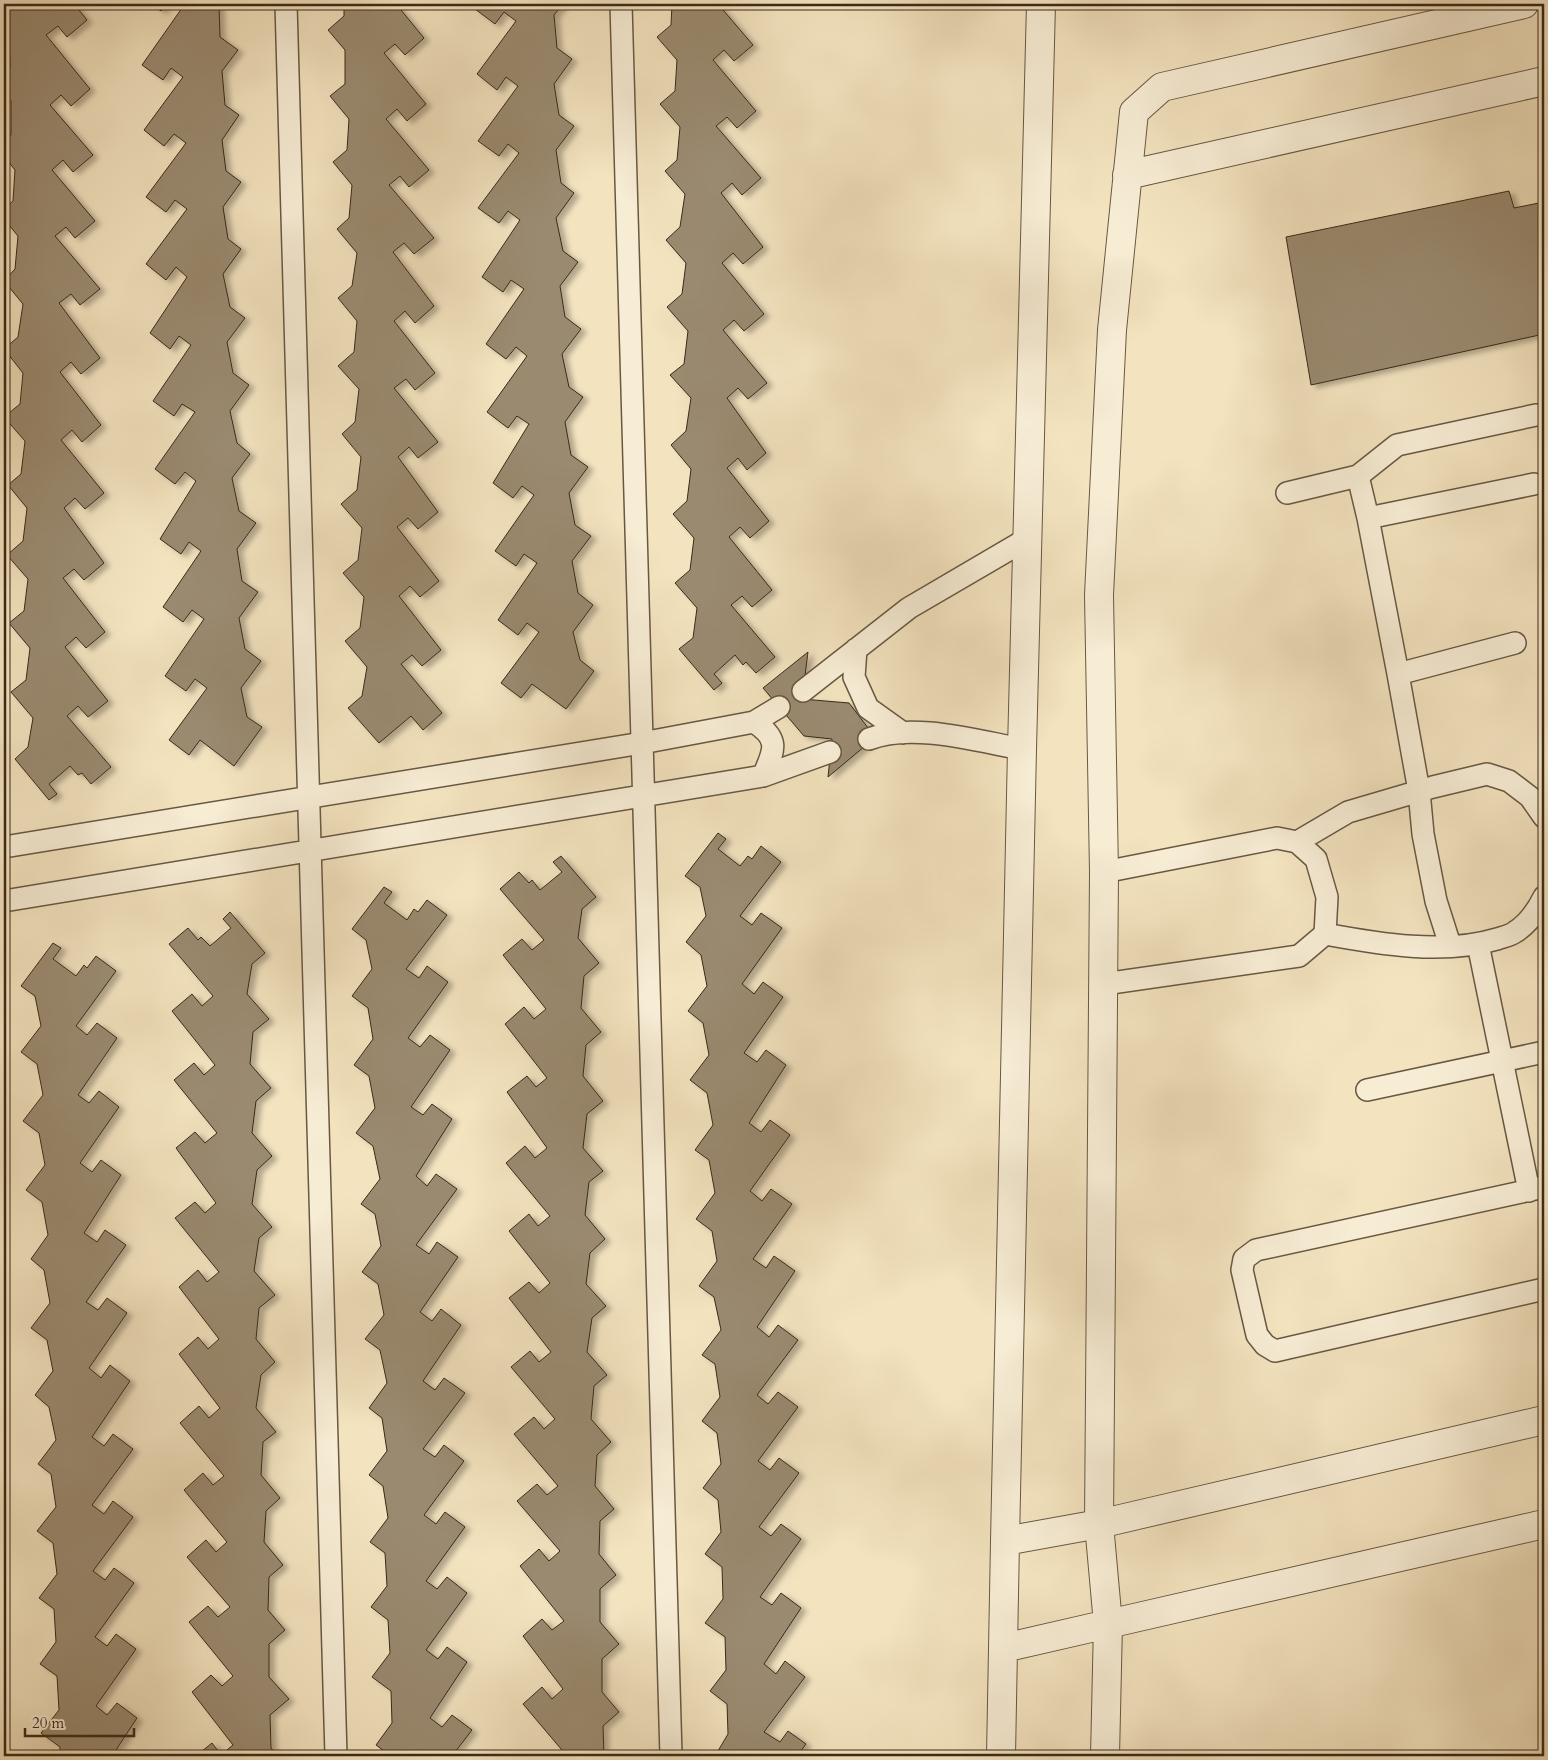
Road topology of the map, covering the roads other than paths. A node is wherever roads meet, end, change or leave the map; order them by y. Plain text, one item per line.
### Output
1 (286, 4) edge
2 (621, 4) edge
3 (1041, 4) edge
4 (1524, 4) edge
5 (1544, 81) edge
6 (1127, 175) junction
7 (1536, 415) dead end
8 (1358, 476) junction
9 (1534, 484) dead end
10 (1286, 493) dead end
11 (1368, 518) junction
12 (1027, 539) junction
13 (1515, 643) dead end
14 (856, 649) junction
15 (1398, 674) junction
16 (803, 691) dead end
17 (779, 707) dead end
18 (754, 722) junction
19 (903, 733) junction
20 (869, 738) dead end
21 (642, 743) junction
22 (1022, 749) junction
23 (830, 752) dead end
24 (764, 776) junction
25 (1419, 791) junction
26 (643, 796) junction
27 (309, 797) junction
28 (1544, 817) edge
29 (1297, 842) junction
30 (4, 847) edge
31 (310, 851) junction
32 (1104, 872) junction
33 (1544, 898) edge
34 (4, 901) edge
35 (1325, 934) junction
36 (1478, 944) junction
37 (1450, 946) junction
38 (1104, 984) junction
39 (1544, 1052) edge
40 (1502, 1062) junction
41 (1367, 1090) dead end
42 (1537, 1189) edge
43 (1544, 1288) edge
44 (1544, 1420) edge
45 (1099, 1524) junction
46 (1544, 1524) edge
47 (1005, 1541) junction
48 (1108, 1624) junction
49 (1003, 1648) junction
50 (336, 1756) edge
51 (671, 1756) edge
52 (1001, 1756) edge
53 (1105, 1756) edge

1 - 27 lane
2 - 21 lane
3 - 12 street
4 - 6 street
5 - 6 street
6 - 32 street
7 - 8 lane
8 - 10 lane
8 - 11 lane
9 - 11 lane
11 - 15 lane
12 - 14 lane
12 - 22 street
13 - 15 lane
14 - 16 lane
14 - 19 lane
15 - 25 lane
17 - 18 lane
18 - 21 lane
18 - 24 lane
19 - 20 lane
19 - 22 lane
21 - 26 lane
21 - 27 lane
22 - 47 street
23 - 24 lane
24 - 26 lane
25 - 28 lane
25 - 29 lane
25 - 37 lane
26 - 31 lane
26 - 51 lane
27 - 30 lane
27 - 31 lane
29 - 32 lane
29 - 35 lane
31 - 34 lane
31 - 50 lane
32 - 38 street
33 - 36 lane
35 - 37 lane
35 - 38 lane
36 - 37 lane
36 - 40 lane
38 - 45 street
39 - 40 lane
40 - 41 lane
40 - 42 lane
42 - 43 lane
44 - 45 street
45 - 47 street
45 - 48 street
46 - 48 street
47 - 49 street
48 - 49 street
48 - 53 street
49 - 52 street

